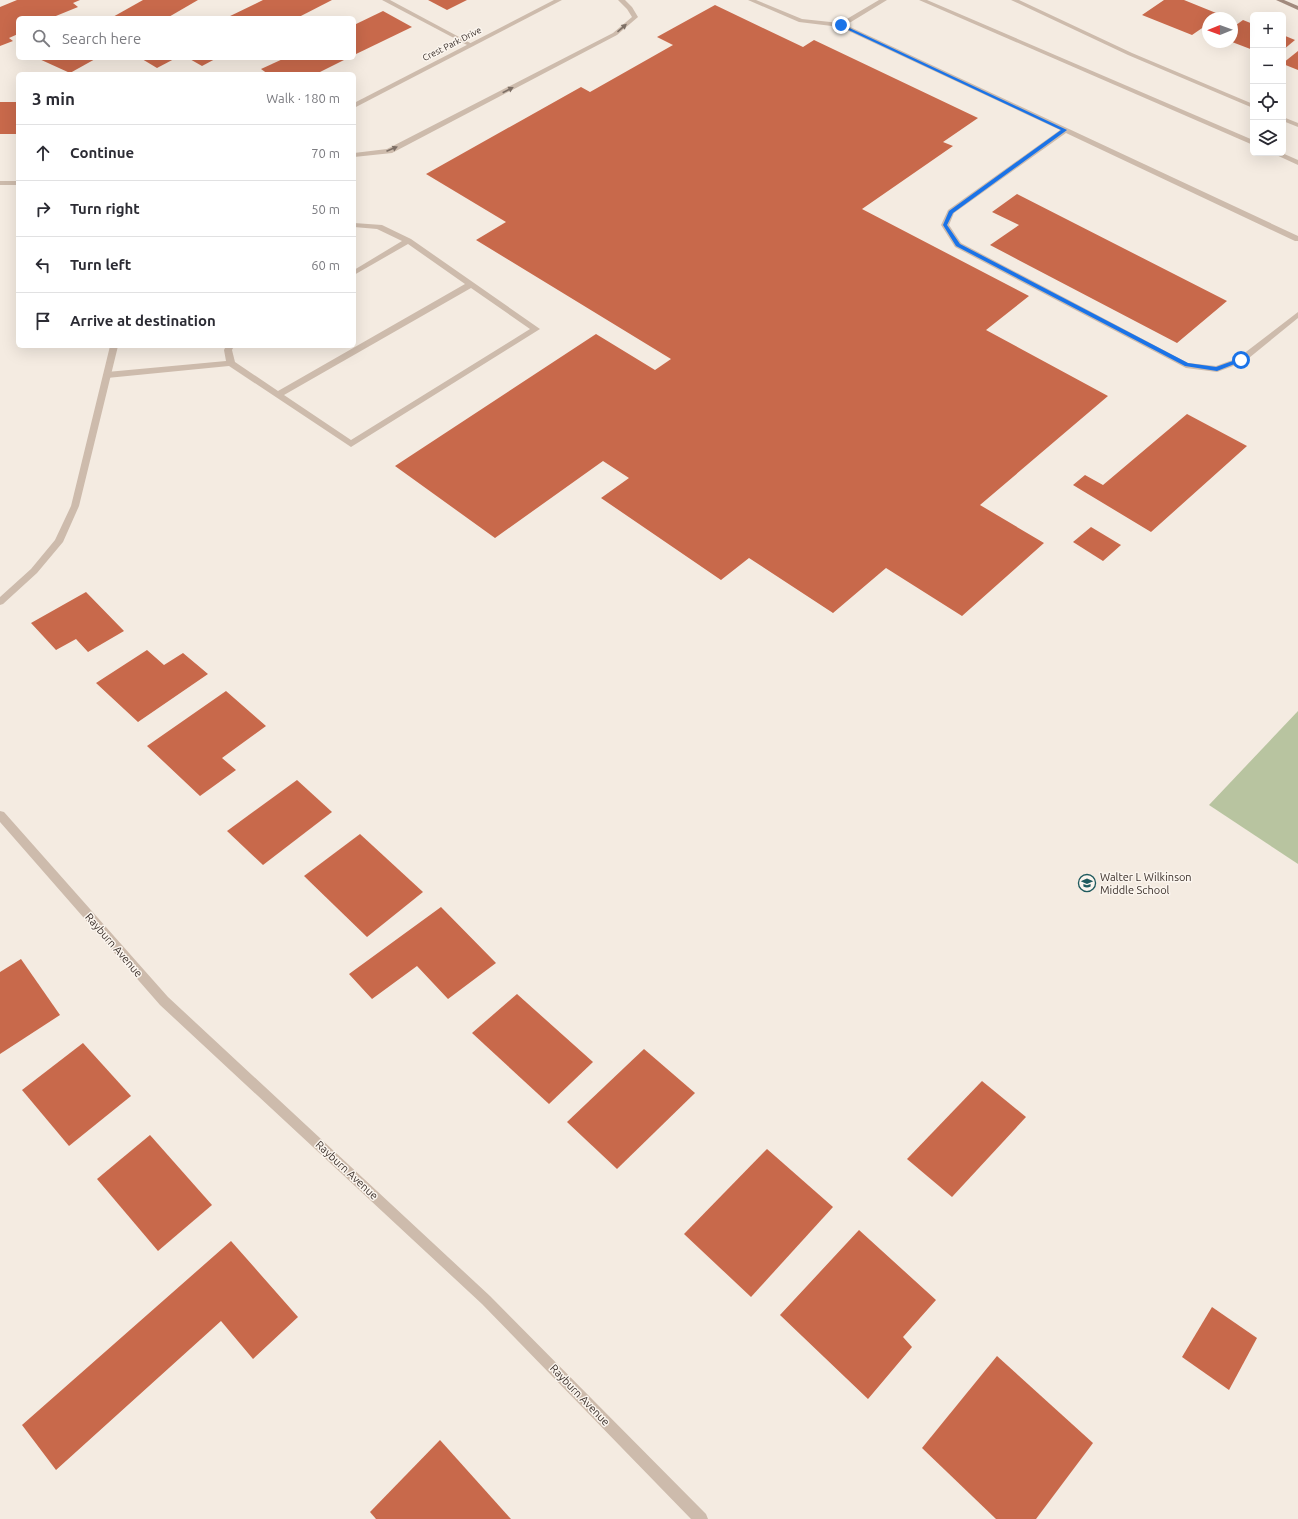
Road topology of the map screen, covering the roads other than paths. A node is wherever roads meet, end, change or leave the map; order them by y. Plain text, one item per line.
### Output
1 (385, 0) edge
2 (559, 0) edge
3 (621, 0) edge
4 (750, 0) edge
5 (884, 0) edge
6 (922, 0) edge
7 (1014, 0) edge
8 (1279, 0) edge
9 (1298, 8) edge
10 (841, 25) junction
11 (471, 45) junction
12 (356, 105) edge
13 (1250, 105) edge
14 (1286, 120) edge
15 (1298, 125) edge
16 (1065, 130) junction
17 (1250, 142) edge
18 (356, 155) edge
19 (1283, 156) edge
20 (1298, 163) edge
21 (0, 183) edge
22 (16, 183) edge
23 (356, 225) edge
24 (1298, 239) edge
25 (408, 241) junction
26 (356, 272) edge
27 (471, 284) junction
28 (1298, 314) edge
29 (114, 348) edge
30 (229, 348) edge
31 (231, 363) junction
32 (107, 375) junction
33 (278, 395) junction
34 (0, 602) edge
35 (0, 815) edge
36 (701, 1519) edge

1 - 11 street
2 - 11 street, Crest Park Drive
18 -> 3 street
4 - 10 street
5 - 10 street
6 - 17 street
7 - 13 street
8 - 9 street
10 - 16 street
11 - 12 street, Crest Park Drive
14 - 15 street
16 - 24 street
16 - 28 street
19 - 20 street
21 - 22 street
23 - 25 street
25 - 26 street
25 - 27 street
27 - 33 street
27 - 33 street
29 - 32 street
30 - 31 street
31 - 32 street
31 - 33 street
32 - 34 street
35 - 36 street, Rayburn Avenue

